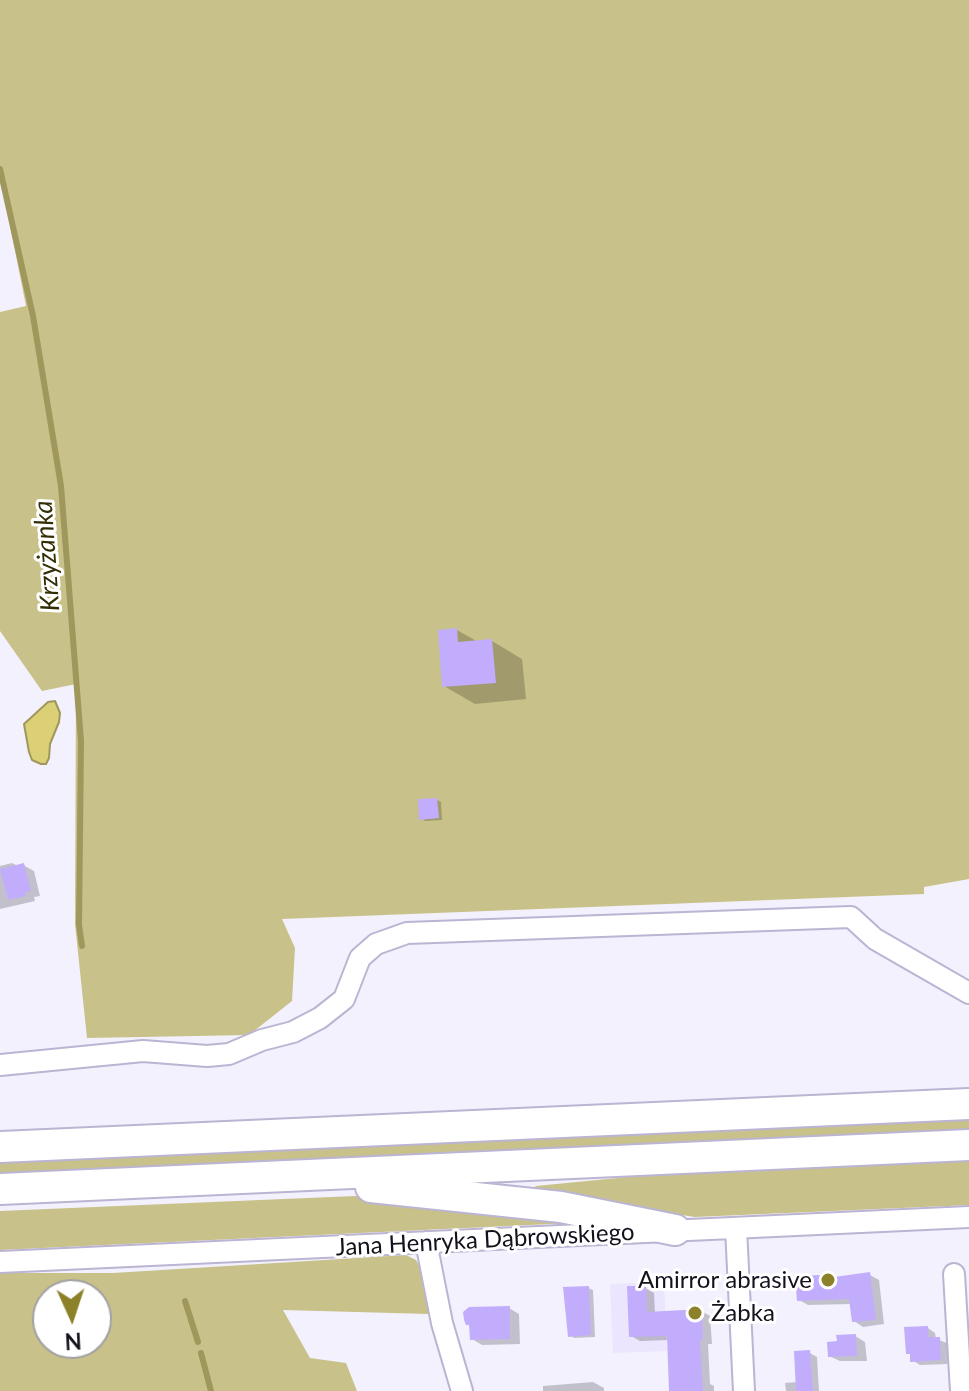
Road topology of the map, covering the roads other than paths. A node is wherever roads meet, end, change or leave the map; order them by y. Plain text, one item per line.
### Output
1 (969, 993) edge
2 (0, 1065) edge
3 (969, 1104) edge
4 (969, 1145) edge
5 (0, 1147) edge
6 (253, 1177) junction
7 (0, 1189) edge
8 (969, 1217) edge
9 (736, 1228) junction
10 (675, 1230) junction
11 (426, 1242) junction
12 (0, 1262) edge
13 (954, 1274) dead end
14 (462, 1391) edge
15 (744, 1391) edge
16 (961, 1391) edge

1 - 2 street
3 - 5 main road
4 - 6 main road
6 - 7 main road
6 - 10 main road
8 - 9 street, Jana Henryka Dąbrowskiego
9 - 10 street, Jana Henryka Dąbrowskiego
9 - 15 street
10 - 11 street, Jana Henryka Dąbrowskiego
11 - 12 street, Jana Henryka Dąbrowskiego
11 - 14 street
13 - 16 street

